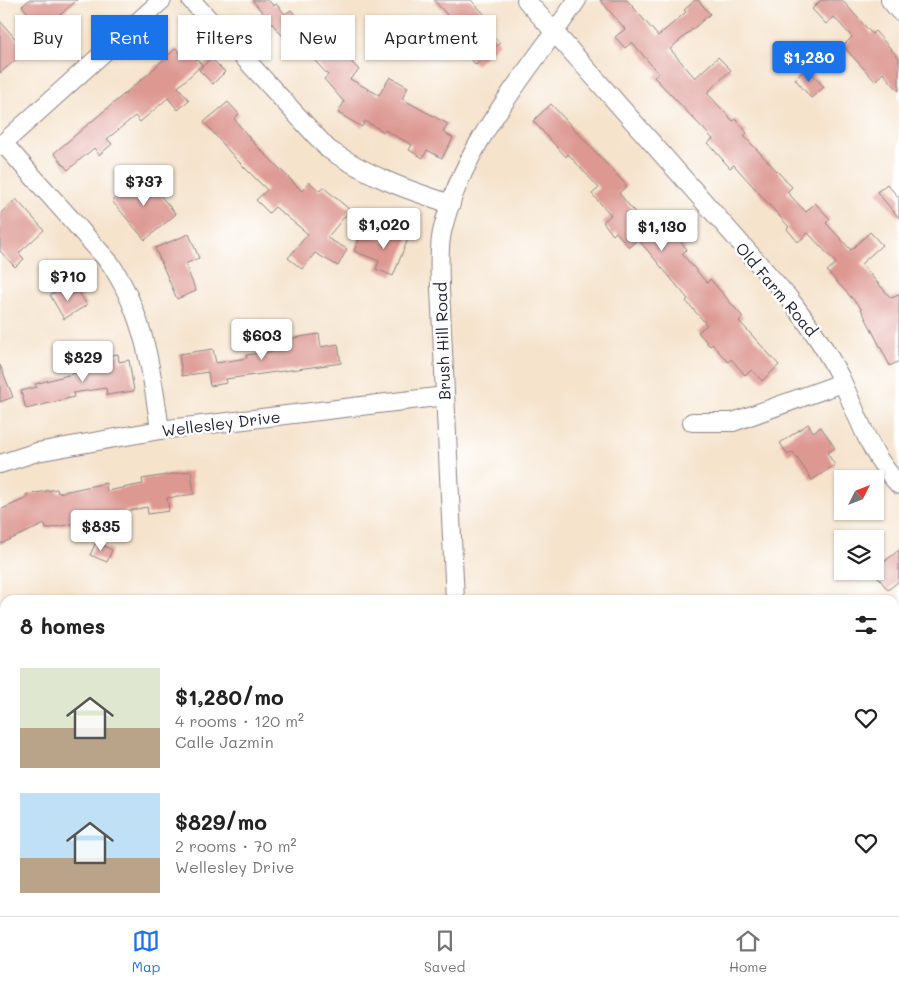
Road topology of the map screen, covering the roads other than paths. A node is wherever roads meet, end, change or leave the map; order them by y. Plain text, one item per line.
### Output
1 (162, 0) edge
2 (191, 0) edge
3 (526, 0) edge
4 (577, 0) edge
5 (890, 0) edge
6 (899, 11) edge
7 (555, 33) junction
8 (1, 144) edge
9 (451, 204) junction
10 (842, 383) junction
11 (445, 396) junction
12 (692, 422) dead end
13 (160, 430) junction
14 (0, 464) edge
15 (899, 485) edge
16 (455, 595) edge

1 - 8 street
2 - 9 street
3 - 7 street, Old Farm Road
4 - 7 street, Brush Hill Road
5 - 6 street
7 - 9 street, Brush Hill Road
7 - 10 street, Old Farm Road
8 - 13 street
9 - 11 street, Brush Hill Road
10 - 12 street
10 - 15 street, Old Farm Road
11 - 13 street, Wellesley Drive
11 - 16 street, Brush Hill Road
13 - 14 street, Wellesley Drive

